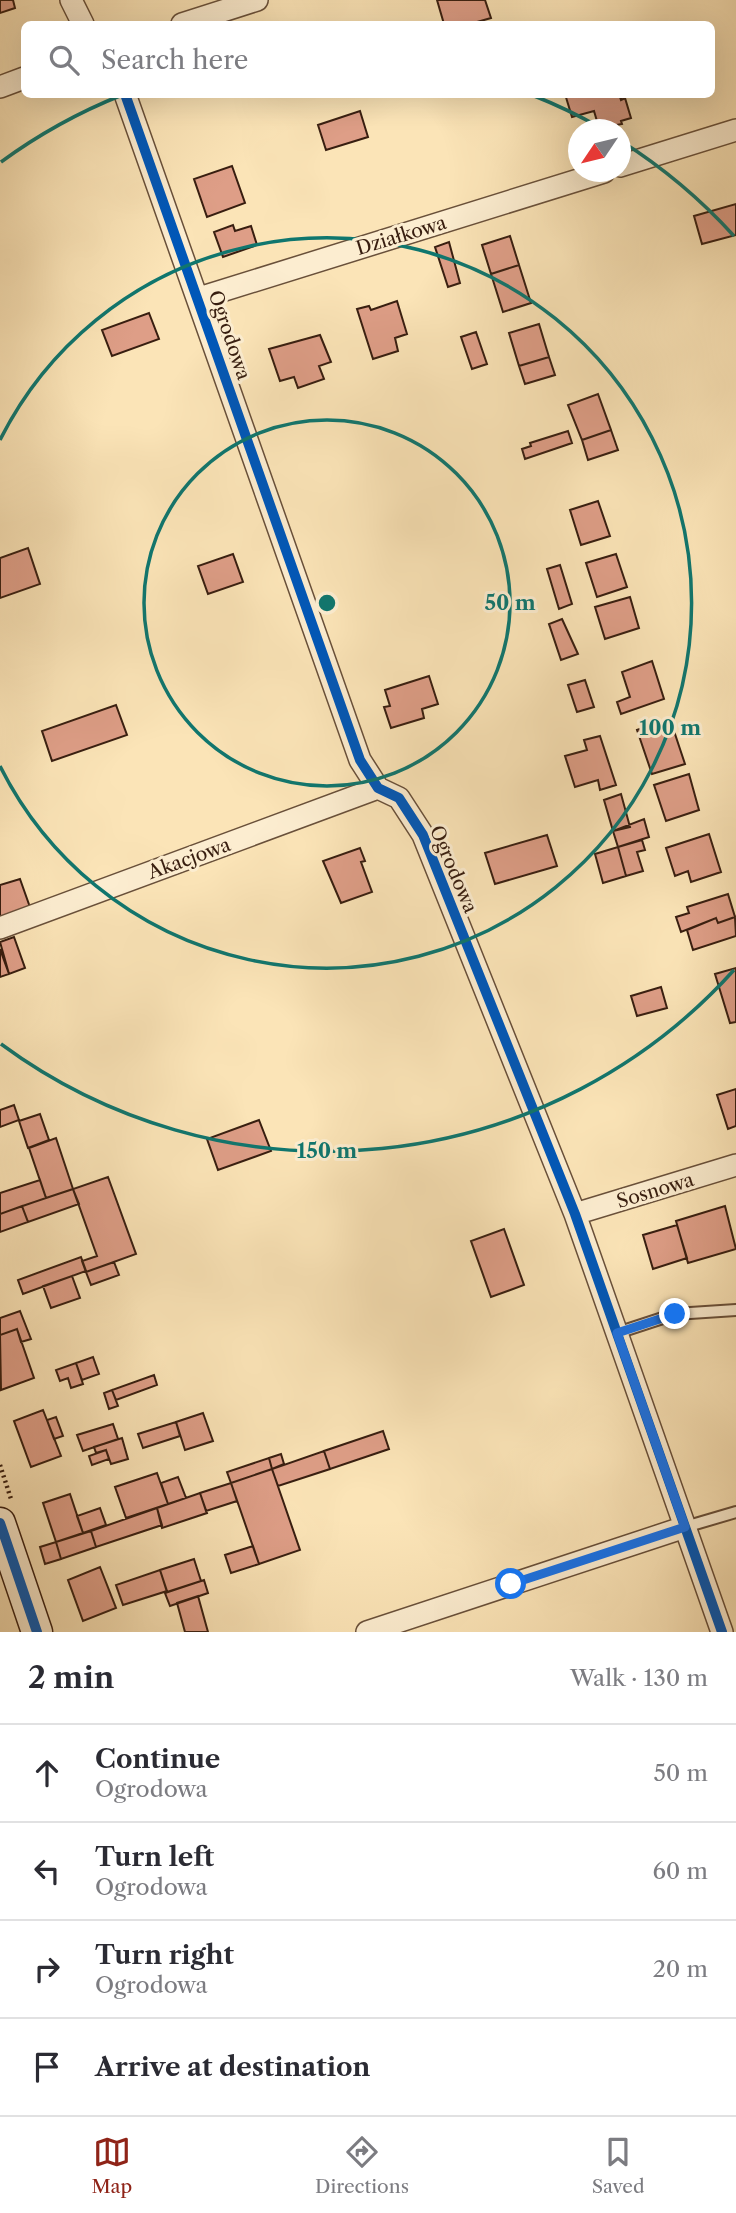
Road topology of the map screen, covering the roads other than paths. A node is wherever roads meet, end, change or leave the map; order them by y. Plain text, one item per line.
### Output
1 (71, 0) edge
2 (257, 0) edge
3 (82, 21) edge
4 (191, 21) edge
5 (21, 79) edge
6 (0, 87) edge
7 (126, 98) edge
8 (736, 130) edge
9 (631, 163) edge
10 (572, 182) edge
11 (199, 298) junction
12 (378, 788) junction
13 (0, 928) edge
14 (736, 1165) edge
15 (575, 1214) junction
16 (736, 1310) edge
17 (617, 1333) junction
18 (736, 1512) edge
19 (0, 1523) edge
20 (685, 1527) junction
21 (37, 1632) edge
22 (367, 1632) edge
23 (722, 1632) edge

1 - 3 street
2 - 4 street
5 - 6 street
7 - 11 street, Ogrodowa
8 - 9 street
10 - 11 street, Działkowa
11 - 12 street, Ogrodowa
12 - 13 street, Akacjowa
12 - 15 street, Ogrodowa
14 - 15 street, Sosnowa
15 - 17 street, Ogrodowa
16 - 17 lane
17 - 20 street, Ogrodowa
18 - 20 lane
19 - 21 street
20 - 22 street
20 - 23 street, Ogrodowa

